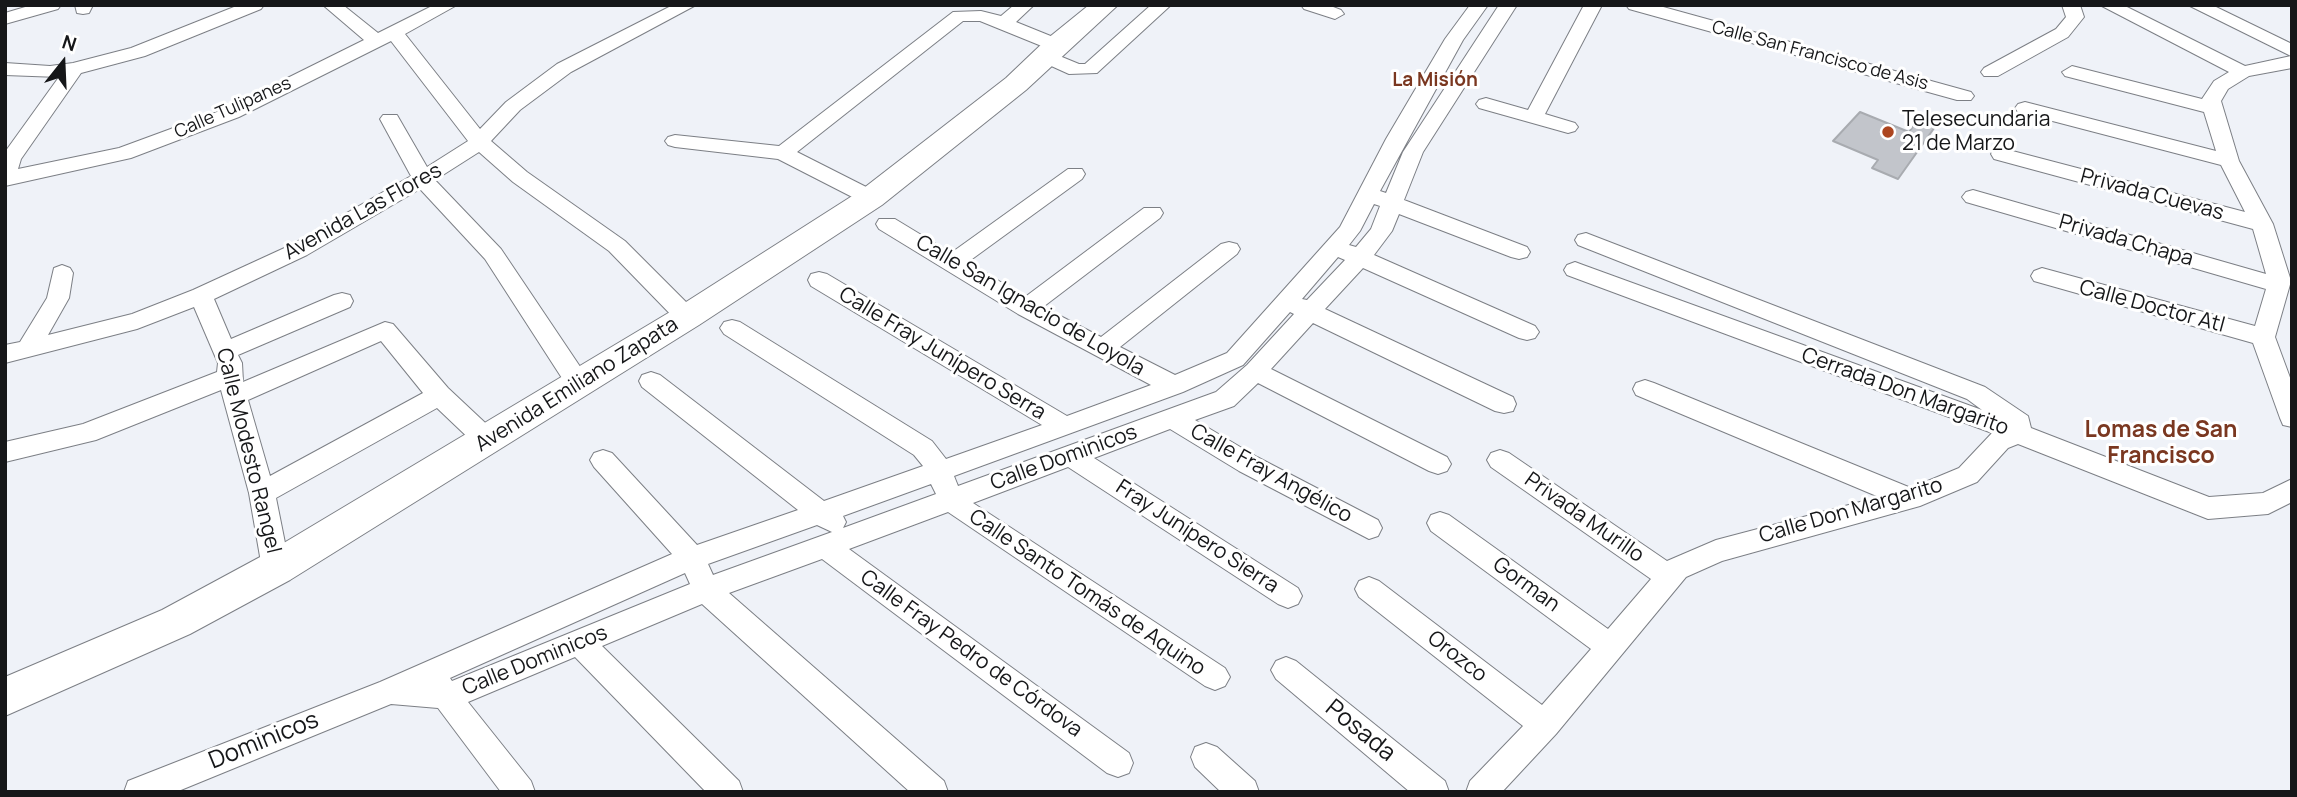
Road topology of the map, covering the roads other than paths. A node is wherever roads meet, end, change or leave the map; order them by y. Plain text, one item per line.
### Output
1 (52, 5) edge
2 (255, 5) edge
3 (332, 5) edge
4 (448, 5) edge
5 (687, 5) edge
6 (1025, 5) edge
7 (1105, 5) edge
8 (1162, 5) edge
9 (1310, 5) edge
10 (1479, 5) edge
11 (1508, 5) edge
12 (1593, 5) edge
13 (1635, 5) edge
14 (2071, 5) edge
15 (2109, 5) edge
16 (2197, 5) edge
17 (647, 13) edge
18 (1335, 14) dead end
19 (5, 19) edge
20 (1004, 23) junction
21 (385, 36) junction
22 (1050, 50) junction
23 (2292, 51) edge
24 (2292, 61) edge
25 (5, 69) edge
26 (74, 69) junction
27 (1991, 72) dead end
28 (2073, 72) dead end
29 (2243, 72) junction
30 (1438, 90) junction
31 (1964, 96) dead end
32 (1486, 104) dead end
33 (2025, 108) dead end
34 (2213, 108) junction
35 (1534, 117) junction
36 (390, 119) dead end
37 (1568, 127) dead end
38 (675, 141) dead end
39 (479, 142) junction
40 (783, 153) junction
41 (2001, 155) dead end
42 (2229, 161) junction
43 (1075, 174) dead end
44 (5, 179) edge
45 (424, 181) junction
46 (1366, 194) junction
47 (1973, 197) dead end
48 (1392, 203) junction
49 (879, 211) junction
50 (1153, 213) dead end
51 (2262, 224) junction
52 (1586, 240) dead end
53 (1335, 246) junction
54 (1229, 249) dead end
55 (1519, 253) dead end
56 (1359, 258) junction
57 (953, 262) junction
58 (1575, 270) dead end
59 (61, 273) dead end
60 (2042, 276) dead end
61 (818, 280) dead end
62 (2279, 285) junction
63 (201, 296) junction
64 (1287, 299) junction
65 (342, 301) dead end
66 (1026, 307) junction
67 (1310, 312) junction
68 (687, 317) junction
69 (732, 328) dead end
70 (1527, 332) dead end
71 (2263, 337) junction
72 (1102, 349) junction
73 (225, 351) junction
74 (16, 352) edge
75 (1255, 371) junction
76 (651, 381) dead end
77 (578, 383) junction
78 (1174, 386) junction
79 (231, 387) junction
80 (1645, 389) dead end
81 (439, 395) junction
82 (1504, 404) dead end
83 (2292, 418) edge
84 (1173, 419) junction
85 (1065, 427) junction
86 (2018, 433) junction
87 (487, 440) junction
88 (5, 452) edge
89 (1071, 456) junction
90 (603, 460) dead end
91 (1500, 460) dead end
92 (1438, 464) dead end
93 (941, 472) junction
94 (2292, 489) edge
95 (262, 493) junction
96 (951, 499) junction
97 (1911, 499) junction
98 (824, 513) junction
99 (1440, 523) dead end
100 (1370, 527) dead end
101 (836, 541) junction
102 (692, 558) junction
103 (276, 568) junction
104 (1669, 577) junction
105 (1370, 589) dead end
106 (706, 590) junction
107 (1288, 596) dead end
108 (579, 642) junction
109 (1611, 647) junction
110 (1286, 670) dead end
111 (426, 673) junction
112 (1215, 677) dead end
113 (390, 691) junction
114 (449, 696) junction
115 (5, 697) edge
116 (1545, 724) junction
117 (1206, 757) dead end
118 (1118, 763) dead end
119 (139, 792) edge
120 (520, 792) edge
121 (728, 792) edge
122 (933, 792) edge
123 (1244, 792) edge
124 (1434, 792) edge
125 (1481, 792) edge

1 - 19 street
2 - 26 street
3 - 21 street
4 - 21 street, Calle Tulipanes
5 - 17 street, Avenida Las Flores
6 - 20 street
7 - 22 main road, Avenida Emiliano Zapata
8 - 22 street
9 - 18 street
10 - 30 street, Calle Dominicos
11 - 30 street, Calle Dominicos
12 - 35 street
13 - 31 street, Calle San Francisco de Asis
14 - 27 street
15 - 29 street
16 - 23 street
17 - 39 street, Avenida Las Flores
20 - 22 street
20 - 40 street
21 - 39 street
21 - 44 street, Calle Tulipanes
22 - 49 main road, Avenida Emiliano Zapata
24 - 29 street
25 - 26 street
26 - 44 street
28 - 34 street
29 - 34 street
30 - 46 street, Calle Dominicos
30 - 48 street, Calle Dominicos
32 - 35 street
33 - 42 street
34 - 42 street
35 - 37 street
36 - 45 street
38 - 40 street
39 - 45 street, Avenida Las Flores
39 - 68 street
40 - 49 street, Calle San Ignacio de Loyola
41 - 51 street, Privada Cuevas
42 - 51 street
43 - 57 street
45 - 63 street, Avenida Las Flores
45 - 77 street
46 - 48 street
46 - 53 street, Calle Dominicos
47 - 62 street, Privada Chapa
48 - 55 street
48 - 56 street, Calle Dominicos
49 - 57 street, Calle San Ignacio de Loyola
49 - 68 main road, Avenida Emiliano Zapata
50 - 66 street
51 - 62 street
52 - 86 street, Cerrada Don Margarito
53 - 56 street
53 - 64 street, Calle Dominicos
54 - 72 street
56 - 67 street, Calle Dominicos
56 - 70 street
57 - 66 street, Calle San Ignacio de Loyola
58 - 86 street, Cerrada Don Margarito
59 - 74 street
60 - 71 street, Calle Doctor Atl
61 - 85 street, Calle Fray Junípero Serra
62 - 71 street
63 - 73 street, Calle Modesto Rangel
63 - 74 street, Avenida Las Flores
64 - 67 street
64 - 78 street, Calle Dominicos
65 - 73 street
66 - 72 street, Calle San Ignacio de Loyola
67 - 75 street, Calle Dominicos
67 - 82 street
68 - 77 main road, Avenida Emiliano Zapata
69 - 93 street, Calle Santo Tomás de Aquino
71 - 83 street
72 - 78 street, Calle San Ignacio de Loyola
73 - 79 street, Calle Modesto Rangel
75 - 84 street, Calle Dominicos
75 - 92 street
76 - 98 street, Calle Fray Pedro de Córdova
77 - 87 main road, Avenida Emiliano Zapata
78 - 85 street, Calle Dominicos
79 - 81 street
79 - 88 street
79 - 95 street, Calle Modesto Rangel
80 - 97 street
81 - 87 street
81 - 95 street
84 - 89 street, Calle Dominicos
84 - 100 street, Calle Fray Angélico
85 - 93 street, Calle Dominicos
86 - 94 street
86 - 97 street, Calle Don Margarito
87 - 103 main road, Avenida Emiliano Zapata
89 - 96 street, Calle Dominicos
89 - 107 street, Fray Junípero Sierra
90 - 102 street
91 - 104 street, Privada Murillo
93 - 96 street, Calle Santo Tomás de Aquino
93 - 98 street, Calle Dominicos
95 - 103 street, Calle Modesto Rangel
96 - 101 street, Calle Dominicos
96 - 112 street, Calle Santo Tomás de Aquino
97 - 104 street, Calle Don Margarito
98 - 101 street, Calle Fray Pedro de Córdova
98 - 102 street, Calle Dominicos
99 - 109 street, Gorman
101 - 106 street, Calle Dominicos
101 - 118 street, Calle Fray Pedro de Córdova
102 - 106 street
102 - 111 street, Calle Dominicos
103 - 115 main road, Avenida Emiliano Zapata
104 - 109 street, Calle Don Margarito
105 - 116 street, Orozco
106 - 108 street, Calle Dominicos
106 - 122 street
108 - 114 street, Calle Dominicos
108 - 121 street
109 - 116 street, Calle Don Margarito
110 - 124 street, Posada
111 - 113 street, Dominicos
111 - 114 street
113 - 114 street, Dominicos
113 - 119 street, Dominicos
114 - 120 street
116 - 125 street, Calle Don Margarito
117 - 123 street

